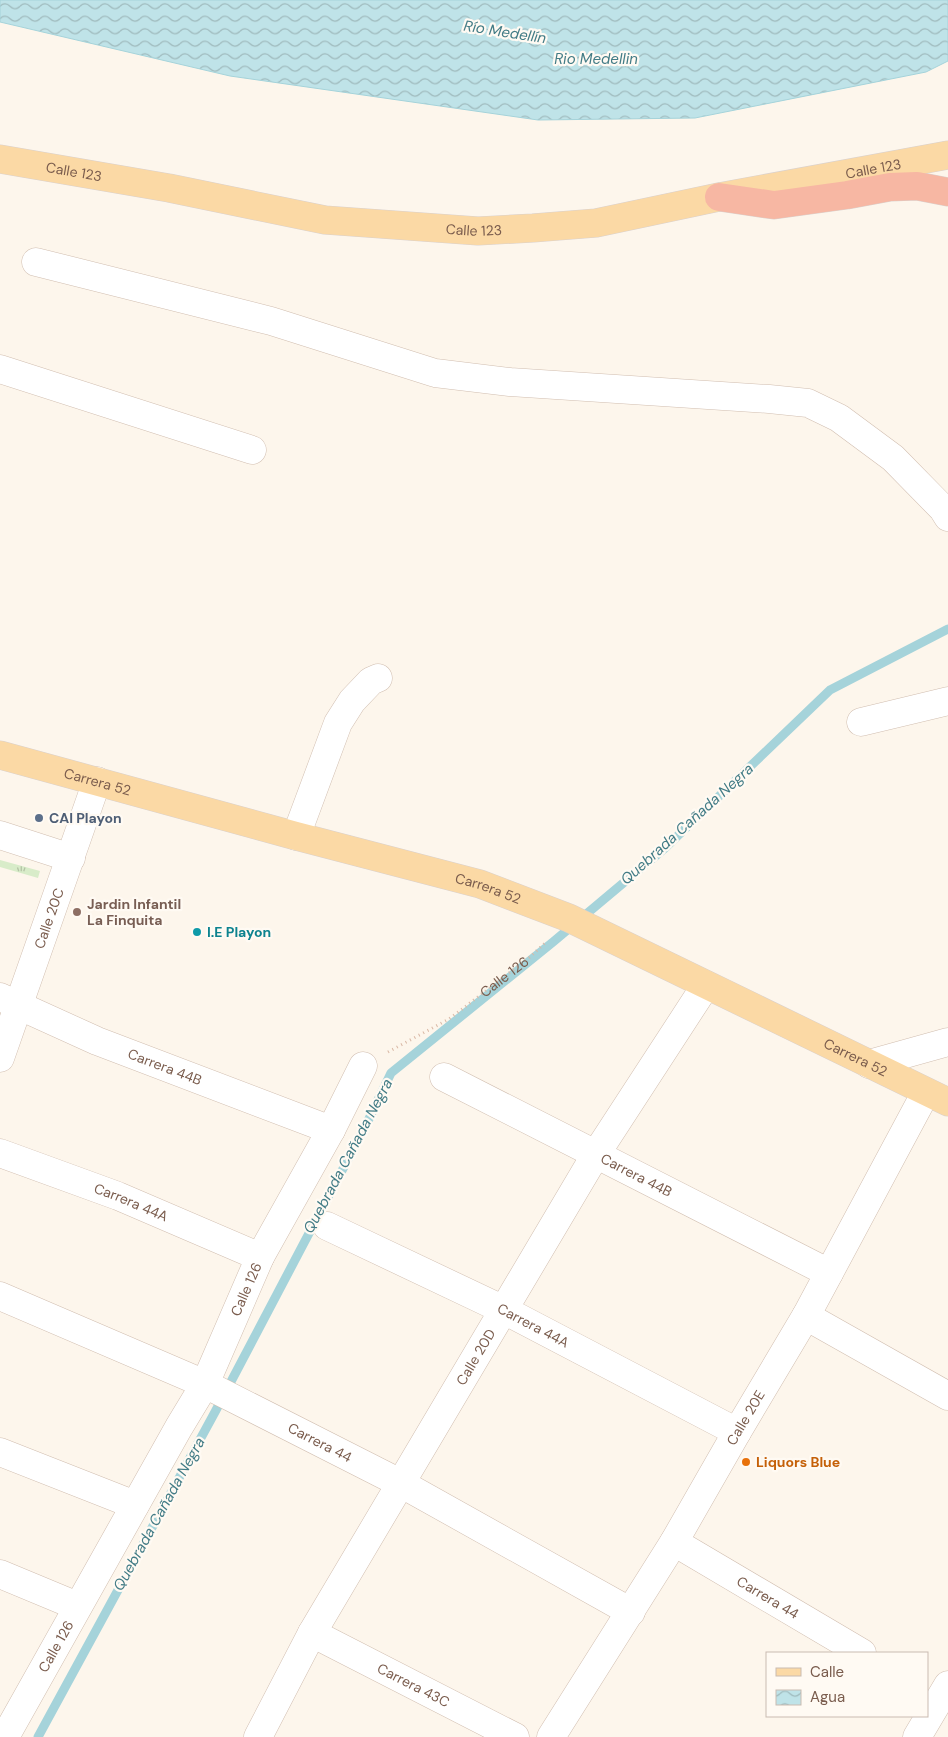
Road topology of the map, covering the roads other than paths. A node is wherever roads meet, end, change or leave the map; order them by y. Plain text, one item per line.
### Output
1 (948, 155) edge
2 (0, 160) edge
3 (948, 192) edge
4 (720, 197) junction
5 (36, 262) dead end
6 (0, 369) edge
7 (252, 450) dead end
8 (948, 517) edge
9 (378, 678) dead end
10 (948, 701) edge
11 (861, 722) dead end
12 (0, 754) edge
13 (97, 781) junction
14 (0, 835) edge
15 (296, 836) junction
16 (71, 858) junction
17 (706, 985) junction
18 (9, 1001) edge
19 (948, 1042) edge
20 (0, 1058) edge
21 (869, 1064) junction
22 (363, 1066) road end
23 (444, 1076) dead end
24 (937, 1097) edge
25 (331, 1130) junction
26 (0, 1153) edge
27 (596, 1154) junction
28 (327, 1226) dead end
29 (260, 1257) junction
30 (829, 1273) junction
31 (0, 1296) edge
32 (504, 1310) junction
33 (806, 1316) junction
34 (216, 1390) junction
35 (948, 1396) edge
36 (736, 1432) junction
37 (0, 1452) edge
38 (402, 1484) junction
39 (135, 1505) junction
40 (674, 1542) junction
41 (0, 1574) edge
42 (77, 1606) junction
43 (630, 1612) junction
44 (312, 1633) junction
45 (860, 1652) edge
46 (941, 1695) edge
47 (5, 1737) edge
48 (258, 1737) edge
49 (515, 1737) edge
50 (550, 1737) edge
51 (917, 1737) edge

1 - 4 main road, Calle 123
2 - 4 main road, Calle 123
3 - 4 highway
5 - 8 street
6 - 7 street
9 - 15 street
10 - 11 street
12 - 13 main road, Carrera 52
13 - 15 main road, Carrera 52
13 - 16 street, Calle 20C
14 - 16 street
15 - 17 main road, Carrera 52
16 - 18 street, Calle 20C
17 - 21 main road, Carrera 52
17 - 27 street, Calle 20D
18 - 20 street, Calle 20C
18 - 25 street, Carrera 44B
19 - 21 street
21 - 24 main road, Carrera 52
22 - 25 street, Calle 126
23 - 27 street, Carrera 44B
24 - 30 street, Calle 20E
25 - 29 street, Calle 126
26 - 29 street, Carrera 44A
27 - 30 street, Carrera 44B
27 - 32 street, Calle 20D
28 - 32 street, Carrera 44A
29 - 34 street, Calle 126
30 - 33 street, Calle 20E
31 - 34 street, Carrera 44
32 - 36 street, Carrera 44A
32 - 38 street, Calle 20D
33 - 35 street
33 - 36 street, Calle 20E
34 - 38 street, Carrera 44
34 - 39 street, Calle 126
36 - 40 street, Calle 20E
37 - 39 street
38 - 43 street, Carrera 44
38 - 44 street, Calle 20D
39 - 42 street, Calle 126
40 - 43 street, Calle 20E
40 - 45 street, Carrera 44
41 - 42 street
42 - 47 street, Calle 126
43 - 50 street, Calle 20E
44 - 48 street, Calle 20D
44 - 49 street, Carrera 43C
46 - 51 street

